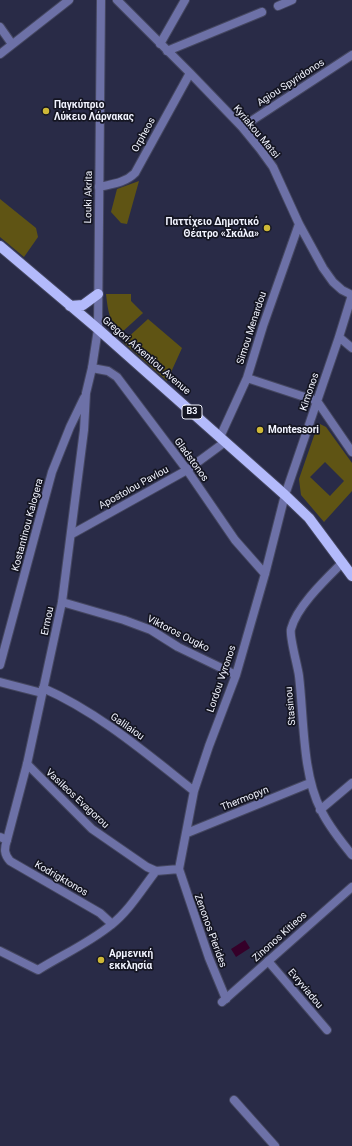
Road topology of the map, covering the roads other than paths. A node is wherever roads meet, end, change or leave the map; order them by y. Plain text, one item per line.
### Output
1 (69, 0) edge
2 (100, 0) edge
3 (117, 0) edge
4 (185, 0) edge
5 (292, 0) edge
6 (278, 6) dead end
7 (262, 12) dead end
8 (0, 27) edge
9 (12, 44) junction
10 (160, 44) junction
11 (167, 51) junction
12 (0, 54) edge
13 (352, 55) edge
14 (190, 73) junction
15 (242, 127) junction
16 (99, 187) junction
17 (299, 224) junction
18 (0, 246) edge
19 (98, 294) junction
20 (352, 295) edge
21 (70, 306) junction
22 (98, 329) junction
23 (340, 337) junction
24 (352, 348) edge
25 (92, 368) junction
26 (247, 378) junction
27 (86, 394) junction
28 (317, 400) junction
29 (70, 427) junction
30 (84, 430) junction
31 (222, 440) junction
32 (352, 452) edge
33 (187, 470) junction
34 (286, 495) junction
35 (72, 534) junction
36 (343, 562) junction
37 (265, 574) junction
38 (352, 576) edge
39 (62, 602) junction
40 (0, 665) edge
41 (236, 675) junction
42 (0, 682) edge
43 (42, 690) junction
44 (27, 764) junction
45 (310, 783) junction
46 (352, 783) edge
47 (194, 791) junction
48 (320, 810) junction
49 (187, 833) junction
50 (4, 842) edge
51 (352, 855) edge
52 (179, 869) junction
53 (156, 871) junction
54 (352, 887) edge
55 (112, 924) junction
56 (0, 951) edge
57 (268, 961) junction
58 (224, 1001) joint
59 (327, 1030) dead end
60 (234, 1100) dead end
61 (275, 1146) edge

1 - 9 street
2 - 16 street, Louki Akrita
3 - 10 street, Kyriakou Matsi
4 - 10 street
5 - 6 street
7 - 11 street
8 - 9 street
9 - 12 street
10 - 11 street, Kyriakou Matsi
11 - 14 street, Kyriakou Matsi
13 - 15 street, Agiou Spyridonos
14 - 15 street, Kyriakou Matsi
14 - 16 street, Orpheos
15 - 17 street, Kyriakou Matsi
16 - 19 street, Louki Akrita
17 - 20 street, Kyriakou Matsi
17 - 26 street, Simou Menardou
18 - 21 main road, Gregori Afxentiou Avenue / B3
19 - 21 main road
19 - 22 street, Louki Akrita
20 - 23 street, Kimonos
21 - 22 main road, Gregori Afxentiou Avenue / B3
22 - 25 street, Louki Akrita
22 - 31 main road, Gregori Afxentiou Avenue / B3
23 - 24 street
23 - 28 street, Kimonos
25 - 27 street, Louki Akrita
25 - 33 street, Gladstonos
26 - 28 street
26 - 31 street, Simou Menardou
27 - 29 street, Kostantinou Kalogera
27 - 30 street, Ermou
28 - 32 street
28 - 34 street, Kimonos
29 - 30 street
29 - 40 street, Kostantinou Kalogera
30 - 35 street, Ermou
31 - 33 street, Apostolou Pavlou
31 - 34 main road, Gregori Afxentiou Avenue / B3
33 - 35 street, Apostolou Pavlou
33 - 37 street, Gladstonos
34 - 36 main road, Gregori Afxentiou Avenue / B3
34 - 37 street, Lordou Vyronos
35 - 39 street, Ermou
36 - 38 main road, Gregori Afxentiou Avenue / B3
36 - 45 street, Stasinou
37 - 41 street, Lordou Vyronos
39 - 41 street, Viktoros Ougko
39 - 43 street, Ermou
41 - 47 street, Lordou Vyronos
42 - 43 street, Galilaiou
43 - 44 street, Ermou
43 - 47 street, Galilaiou
44 - 50 street, Ermou
44 - 53 street, Vasileos Evagorou
45 - 48 street, Stasinou
45 - 49 street, Thermopyn
46 - 48 street
47 - 49 street, Lordou Vyronos
48 - 51 street, Stasinou
49 - 52 street, Lordou Vyronos
50 - 55 street, Kodrigktonos
52 - 53 street
52 - 58 street, Zenonos Pierides
53 - 55 street
54 - 57 street, Zinonos Kitieos
55 - 56 street
57 - 58 street, Zinonos Kitieos
57 - 59 street, Evryviadou
60 - 61 street

